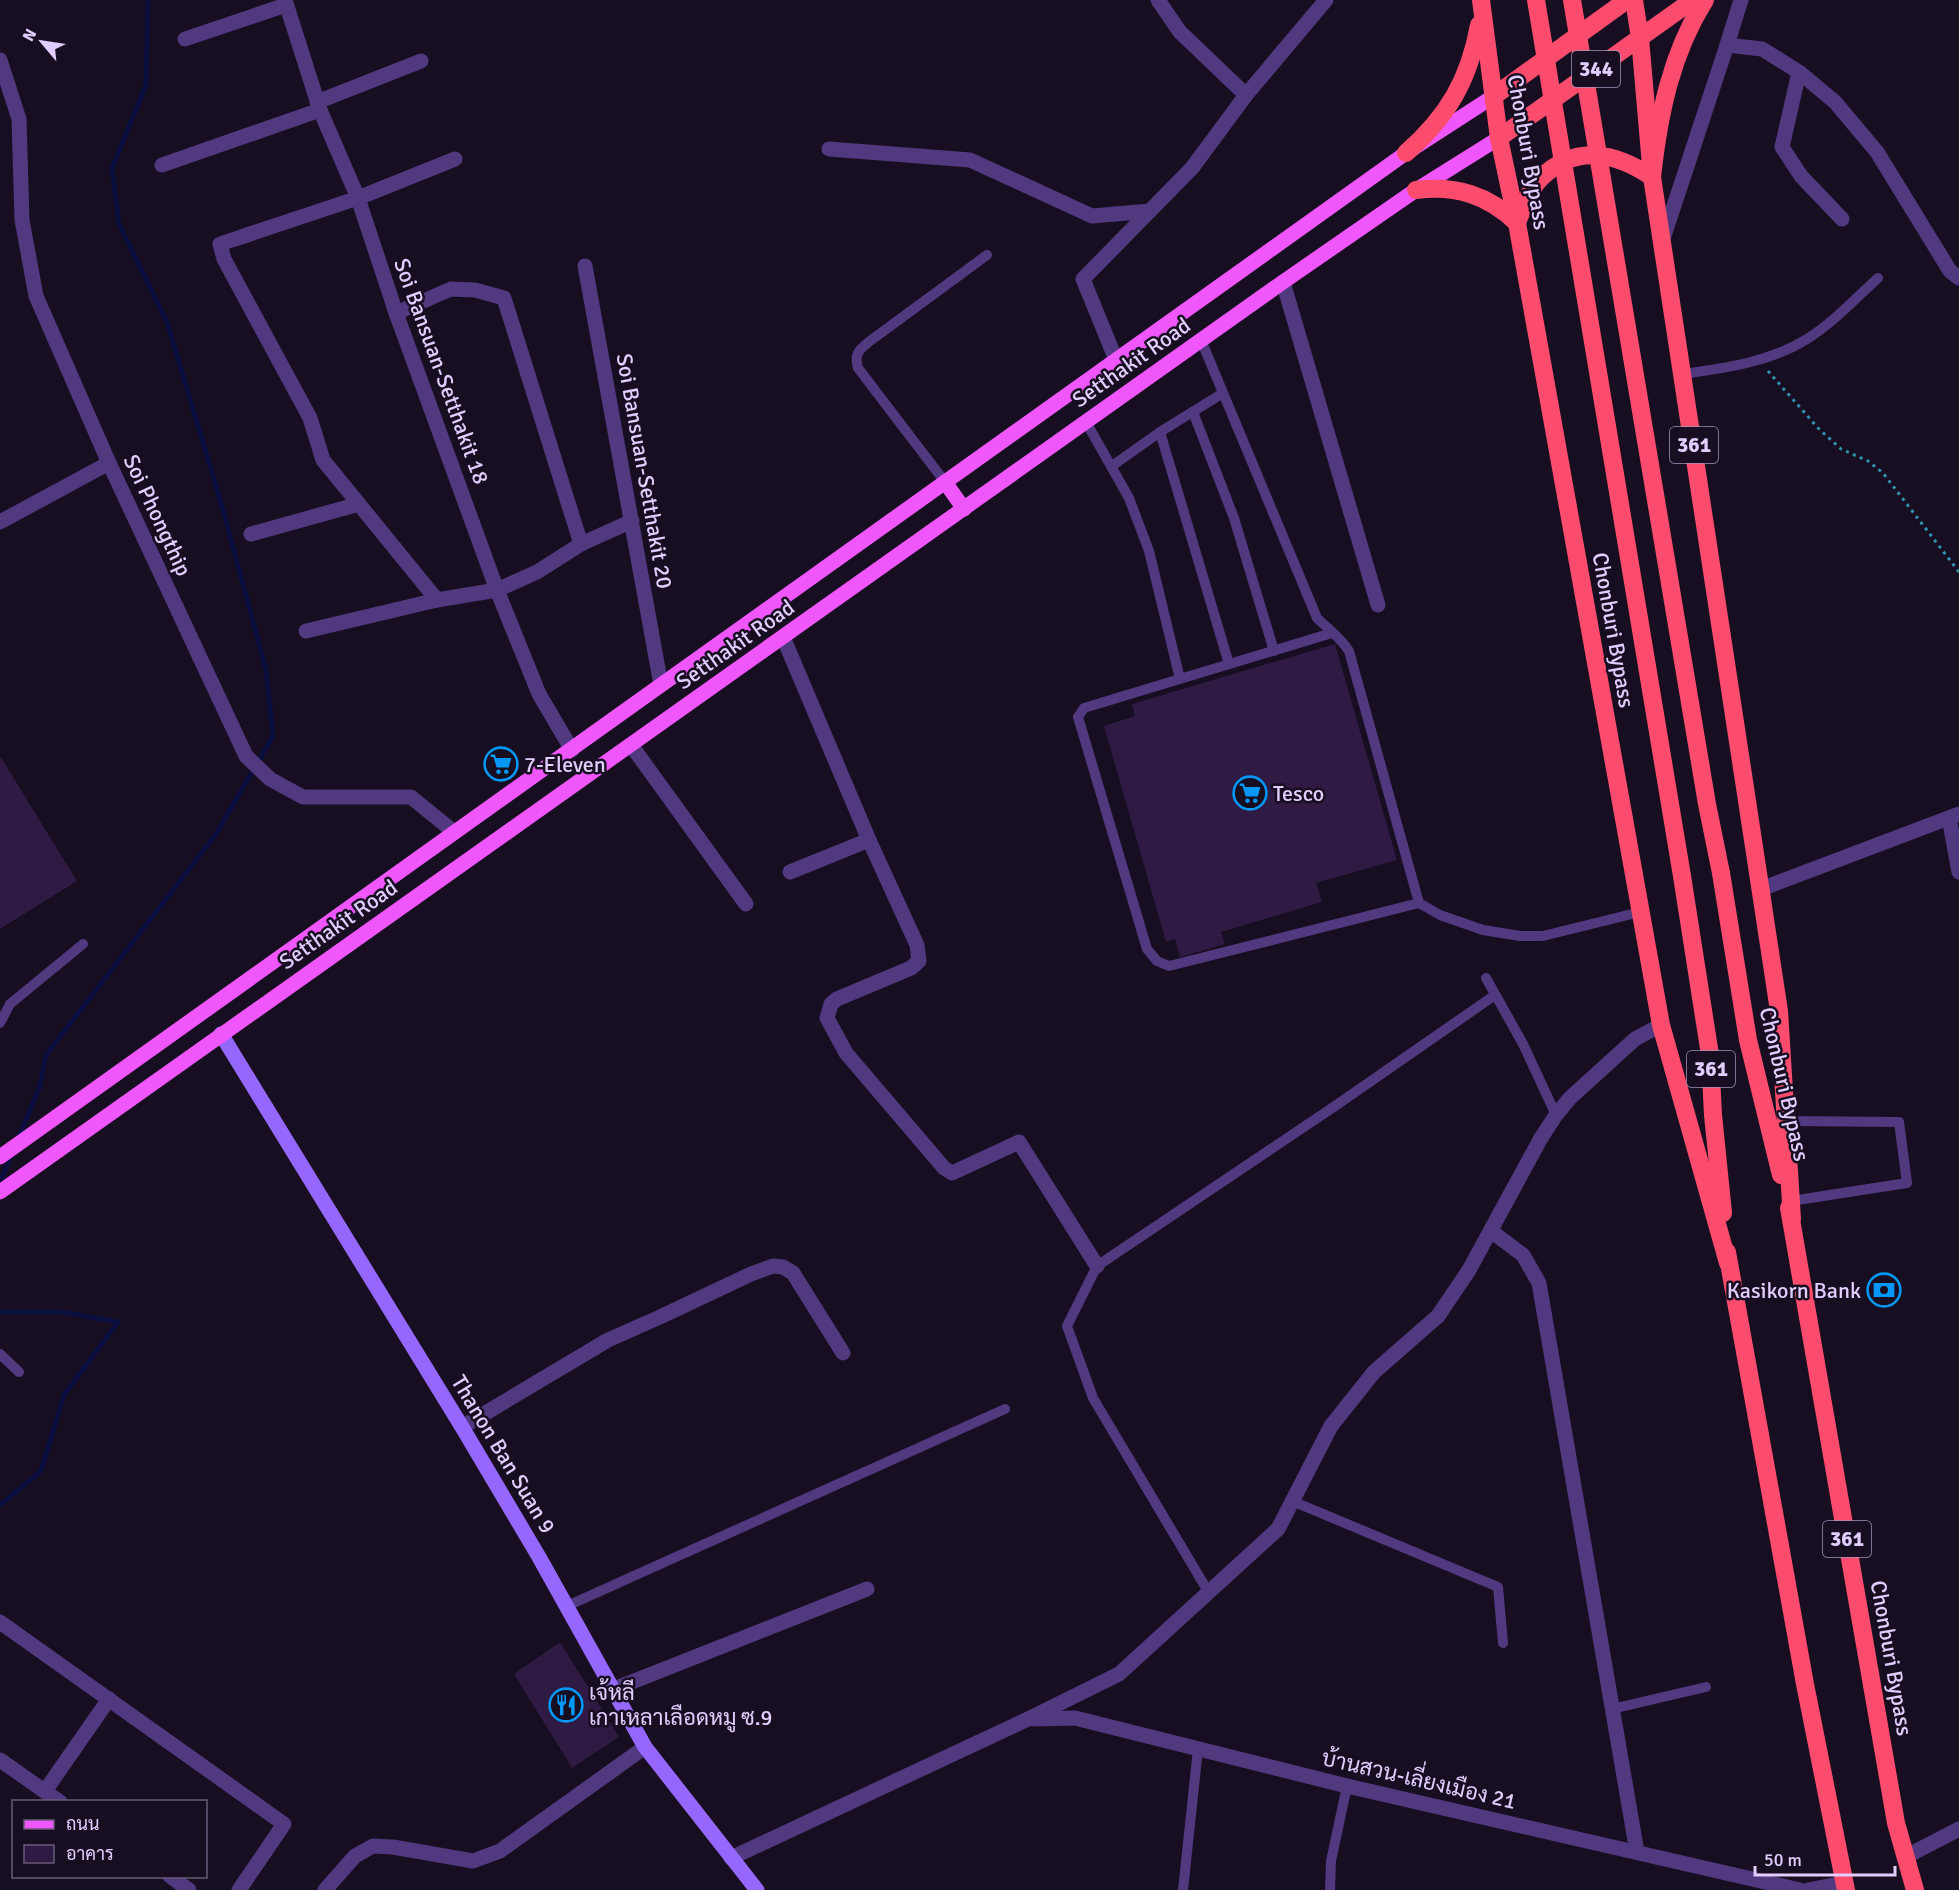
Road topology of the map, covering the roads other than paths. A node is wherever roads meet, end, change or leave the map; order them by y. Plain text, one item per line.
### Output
1 (1158, 0) edge
2 (1326, 0) edge
3 (1481, 0) edge
4 (1536, 0) edge
5 (1572, 0) edge
6 (1627, 0) edge
7 (1634, 0) edge
8 (1693, 0) edge
9 (1706, 0) edge
10 (1741, 0) edge
11 (286, 2) edge
12 (1640, 38) junction
13 (185, 39) dead end
14 (1727, 45) junction
15 (0, 60) edge
16 (421, 61) dead end
17 (1799, 72) junction
18 (4, 87) edge
19 (1246, 95) junction
20 (1494, 96) junction
21 (318, 106) junction
22 (1499, 138) junction
23 (829, 149) dead end
24 (1406, 153) junction
25 (454, 159) dead end
26 (162, 165) dead end
27 (1652, 177) junction
28 (1416, 190) junction
29 (358, 198) junction
30 (1150, 211) junction
31 (1842, 219) dead end
32 (1517, 224) junction
33 (1662, 243) junction
34 (987, 255) dead end
35 (585, 266) dead end
36 (1878, 278) dead end
37 (1959, 278) edge
38 (1282, 282) junction
39 (396, 313) junction
40 (1201, 340) junction
41 (1116, 360) junction
42 (1683, 374) junction
43 (1223, 393) junction
44 (1193, 412) junction
45 (1086, 422) junction
46 (1160, 432) junction
47 (109, 463) junction
48 (1112, 466) junction
49 (945, 482) junction
50 (359, 504) junction
51 (964, 509) junction
52 (632, 521) junction
53 (0, 522) edge
54 (251, 534) dead end
55 (582, 544) junction
56 (497, 590) junction
57 (437, 600) junction
58 (1378, 605) dead end
59 (306, 631) dead end
60 (1332, 633) junction
61 (783, 637) junction
62 (1274, 651) junction
63 (1229, 664) junction
64 (1180, 679) junction
65 (661, 685) junction
66 (631, 745) junction
67 (572, 750) junction
68 (1954, 816) edge
69 (454, 832) junction
70 (869, 840) junction
71 (790, 872) dead end
72 (1959, 872) edge
73 (1761, 889) junction
74 (1419, 903) junction
75 (746, 904) dead end
76 (1640, 912) junction
77 (83, 944) dead end
78 (1486, 978) dead end
79 (1495, 995) junction
80 (205, 1012) junction
81 (0, 1023) edge
82 (1660, 1025) junction
83 (221, 1034) junction
84 (1556, 1115) junction
85 (1786, 1121) junction
86 (4, 1155) edge
87 (0, 1192) edge
88 (1791, 1210) junction
89 (1491, 1231) junction
90 (1728, 1263) junction
91 (1097, 1266) junction
92 (843, 1353) dead end
93 (0, 1354) edge
94 (19, 1372) dead end
95 (1005, 1409) dead end
96 (462, 1427) junction
97 (1292, 1501) junction
98 (867, 1589) dead end
99 (1209, 1593) junction
100 (567, 1606) junction
101 (0, 1622) edge
102 (1503, 1643) dead end
103 (1706, 1687) dead end
104 (614, 1689) junction
105 (109, 1700) junction
106 (1612, 1709) junction
107 (1028, 1719) junction
108 (645, 1747) junction
109 (1198, 1749) junction
110 (0, 1760) edge
111 (1347, 1786) junction
112 (45, 1791) junction
113 (57, 1800) edge
114 (1959, 1829) edge
115 (1637, 1852) junction
116 (1905, 1857) junction
117 (731, 1858) junction
118 (173, 1878) edge
119 (1845, 1886) edge
120 (754, 1888) edge
121 (189, 1890) edge
122 (239, 1890) edge
123 (325, 1890) edge
124 (1183, 1890) edge
125 (1329, 1890) edge
126 (1800, 1890) edge
127 (1808, 1890) edge
128 (1915, 1890) edge

1 - 19 street
2 - 19 street
3 - 20 highway, Chonburi Bypass / 361
3 - 24 highway
4 - 90 highway, Chonburi Bypass / 361, bridge
5 - 88 highway, Chonburi Bypass / 361, bridge
6 - 20 highway, 344
7 - 12 highway, Chonburi Bypass / 361
8 - 12 highway, 344
9 - 27 highway
10 - 14 street
11 - 13 street
11 - 21 street, Soi Bansuan-Setthakit 18
12 - 22 highway, 344
12 - 27 highway, Chonburi Bypass / 361
14 - 17 street
14 - 33 street
15 - 18 street, Soi Phongthip
16 - 21 street
17 - 31 street
17 - 37 street
18 - 47 street, Soi Phongthip
19 - 30 street
20 - 22 highway, Chonburi Bypass / 361
20 - 24 main road, Setthakit Road
21 - 26 street
21 - 29 street, Soi Bansuan-Setthakit 18
22 - 28 main road, Setthakit Road
22 - 32 highway, Chonburi Bypass / 361
23 - 30 street
24 - 41 main road, Setthakit Road
25 - 29 street
27 - 32 highway
27 - 33 highway, Chonburi Bypass / 361
28 - 32 highway
28 - 38 main road, Setthakit Road
29 - 39 street, Soi Bansuan-Setthakit 18
29 - 50 street
30 - 41 street
32 - 76 highway, Chonburi Bypass / 361
33 - 42 highway, Chonburi Bypass / 361
34 - 49 lane
35 - 52 street, Soi Bansuan-Setthakit 20
36 - 42 lane
38 - 40 main road, Setthakit Road
38 - 58 street
39 - 55 street
39 - 56 street, Soi Bansuan-Setthakit 18
40 - 43 lane
40 - 45 main road, Setthakit Road
41 - 49 main road, Setthakit Road
42 - 73 highway, Chonburi Bypass / 361
43 - 44 lane
43 - 60 lane
44 - 46 lane
44 - 62 lane
45 - 48 lane
45 - 51 main road, Setthakit Road
46 - 48 lane
46 - 63 lane
47 - 53 street
47 - 69 street, Soi Phongthip
48 - 64 lane
49 - 51 main road
49 - 65 main road, Setthakit Road
50 - 54 street
50 - 57 street
51 - 61 main road, Setthakit Road
52 - 55 street
52 - 65 street, Soi Bansuan-Setthakit 20
55 - 56 street
56 - 57 street
56 - 67 street, Soi Bansuan-Setthakit 18
57 - 59 street
60 - 62 lane
60 - 74 lane
61 - 66 main road, Setthakit Road
61 - 70 street
62 - 63 lane
63 - 64 lane
64 - 74 lane
65 - 67 main road, Setthakit Road
66 - 75 street
66 - 83 main road, Setthakit Road
67 - 69 main road, Setthakit Road
68 - 72 street
68 - 73 street
69 - 80 main road, Setthakit Road
70 - 71 street
70 - 91 street
73 - 85 highway, Chonburi Bypass / 361
74 - 76 lane
76 - 82 highway, Chonburi Bypass / 361
77 - 81 lane
78 - 79 lane
79 - 84 lane
79 - 91 lane
80 - 83 main road
80 - 86 main road, Setthakit Road
82 - 84 street
82 - 90 highway, Chonburi Bypass / 361
83 - 87 main road, Setthakit Road
83 - 96 street, Thanon Ban Suan 9
84 - 89 street
85 - 88 highway, Chonburi Bypass / 361
85 - 88 lane
88 - 116 highway, Chonburi Bypass / 361
89 - 97 street
89 - 106 street
90 - 119 highway, Chonburi Bypass / 361
91 - 99 lane
92 - 96 street
93 - 94 lane
95 - 100 lane
96 - 100 street, Thanon Ban Suan 9
97 - 99 street
97 - 102 lane
98 - 104 street
99 - 107 street
100 - 104 street, Thanon Ban Suan 9
101 - 105 street
103 - 106 lane
104 - 108 street, Thanon Ban Suan 9
105 - 112 street
105 - 122 street
106 - 115 street
107 - 109 street, บ้านสวน-เลี่ยงเมือง 21
107 - 117 street
108 - 117 street, Thanon Ban Suan 9
108 - 123 street
109 - 111 street, บ้านสวน-เลี่ยงเมือง 21
109 - 124 lane
110 - 112 street
111 - 115 street, บ้านสวน-เลี่ยงเมือง 21
111 - 125 lane
112 - 113 street
114 - 116 street
115 - 126 street, บ้านสวน-เลี่ยงเมือง 21
116 - 128 highway, Chonburi Bypass / 361
117 - 120 street, Thanon Ban Suan 9
118 - 121 street
119 - 127 street

